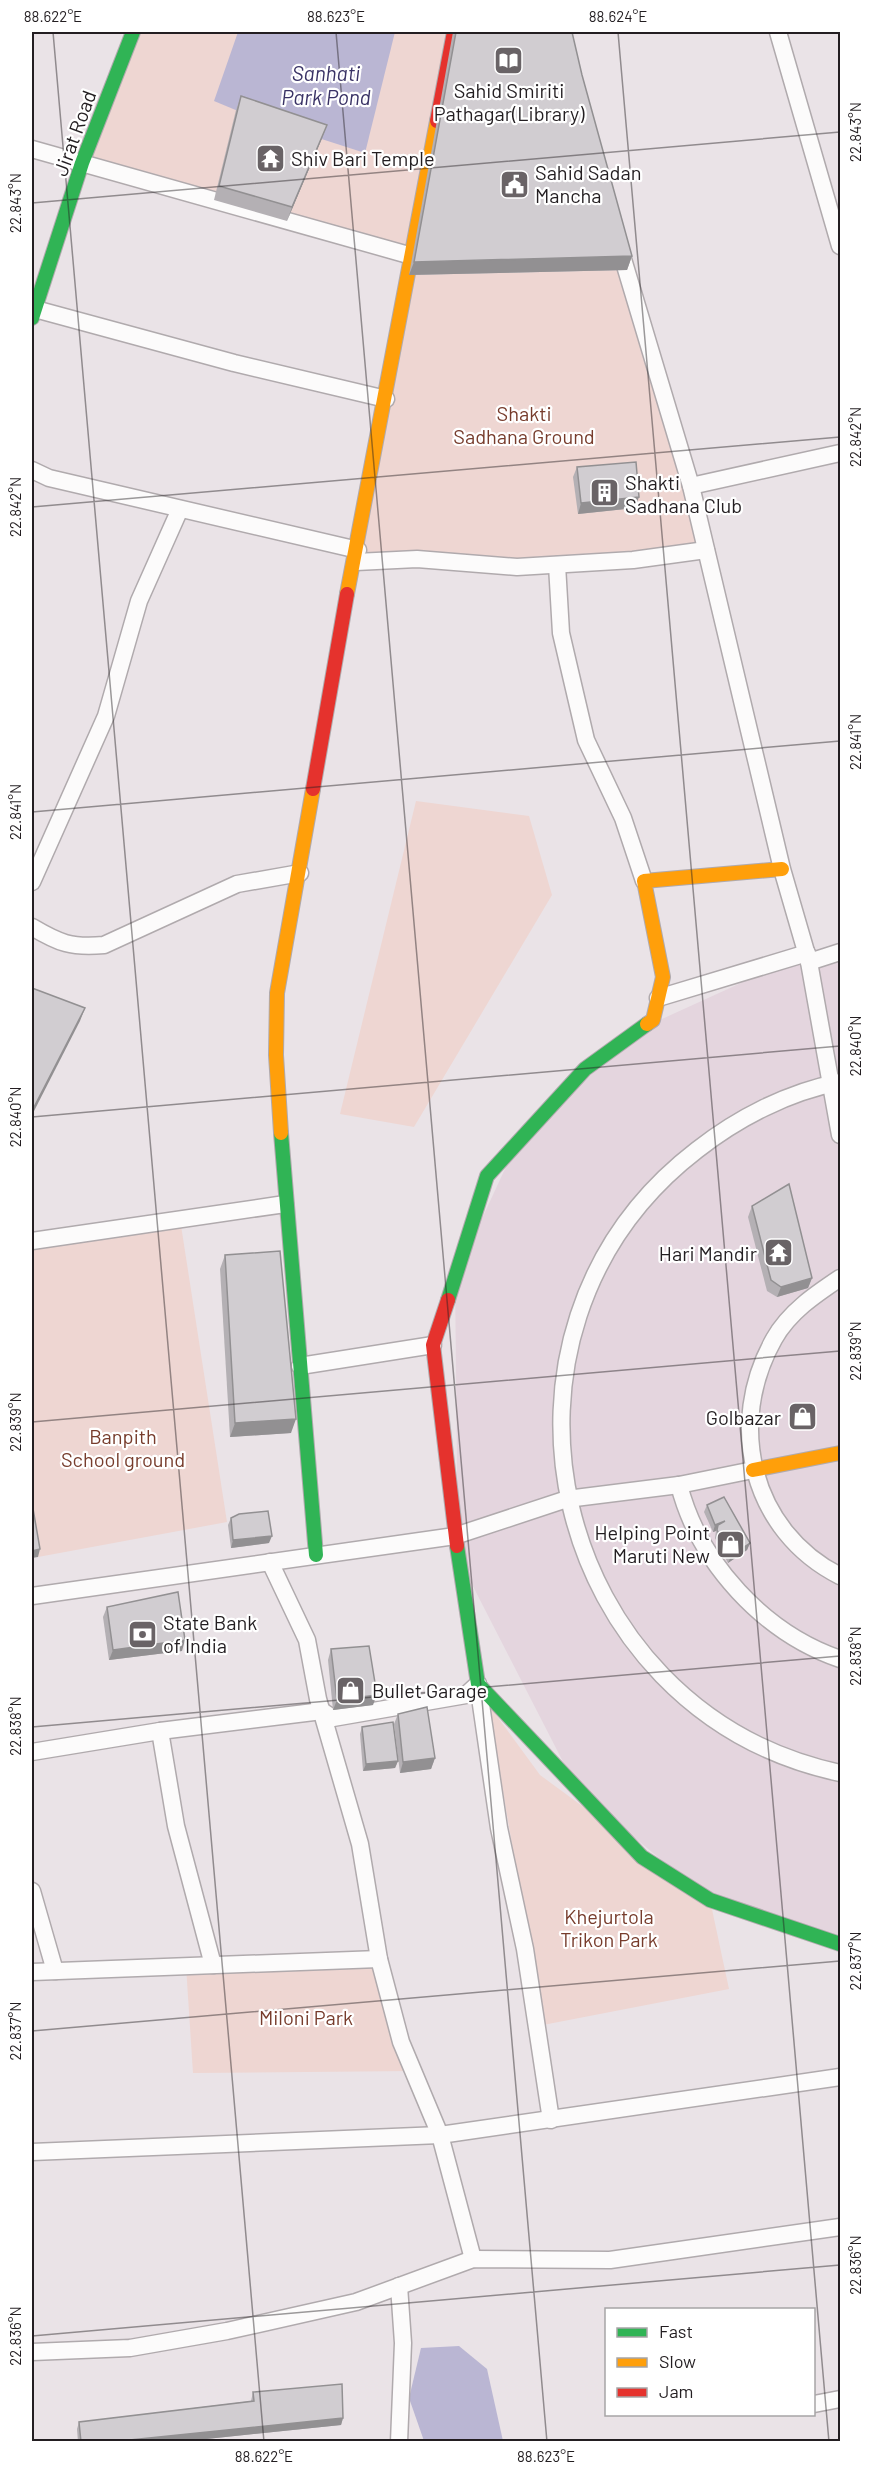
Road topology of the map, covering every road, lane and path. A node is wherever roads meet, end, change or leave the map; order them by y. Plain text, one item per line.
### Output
1 (133, 32) edge
2 (453, 32) edge
3 (778, 32) edge
4 (32, 148) edge
5 (82, 163) junction
6 (617, 238) edge
7 (840, 246) edge
8 (412, 256) junction
9 (33, 313) edge
10 (386, 399) junction
11 (840, 453) edge
12 (32, 470) edge
13 (691, 486) junction
14 (180, 509) junction
15 (706, 550) junction
16 (357, 556) junction
17 (557, 565) junction
18 (782, 868) junction
19 (300, 873) junction
20 (644, 881) junction
21 (32, 882) edge
22 (32, 927) edge
23 (840, 951) edge
24 (808, 957) junction
25 (658, 999) junction
26 (836, 1083) edge
27 (840, 1135) edge
28 (285, 1204) junction
29 (32, 1241) edge
30 (840, 1278) edge
31 (433, 1345) junction
32 (300, 1366) junction
33 (840, 1452) edge
34 (753, 1470) junction
35 (679, 1485) junction
36 (567, 1499) junction
37 (455, 1536) junction
38 (316, 1555) junction
39 (270, 1562) junction
40 (840, 1576) edge
41 (32, 1596) edge
42 (840, 1659) edge
43 (478, 1684) junction
44 (322, 1711) junction
45 (160, 1731) junction
46 (32, 1752) edge
47 (840, 1773) edge
48 (32, 1892) edge
49 (840, 1944) edge
50 (379, 1959) junction
51 (213, 1965) junction
52 (54, 1971) junction
53 (32, 1972) edge
54 (840, 2076) edge
55 (551, 2120) junction
56 (440, 2135) junction
57 (32, 2152) edge
58 (840, 2227) edge
59 (473, 2259) junction
60 (399, 2286) junction
61 (32, 2352) edge
62 (840, 2399) edge
63 (815, 2404) edge
64 (399, 2442) edge

1 - 5 street, Jirat Road
2 - 8 street
3 - 7 street
4 - 5 street
5 - 8 street
5 - 9 street, Jirat Road
6 - 13 street
8 - 10 street
9 - 10 street
10 - 16 street
11 - 13 street
12 - 14 street
13 - 15 street
14 - 16 street
14 - 21 street
15 - 17 street
15 - 18 street
16 - 17 street
16 - 19 street
17 - 20 street
18 - 20 street
18 - 24 street
19 - 22 street
19 - 28 street
20 - 25 street
23 - 24 street
24 - 25 street
24 - 26 street
25 - 31 street
26 - 27 street
26 - 36 street
28 - 29 street
28 - 32 street
30 - 34 street
31 - 32 street
31 - 37 street
32 - 38 street
33 - 34 street
34 - 35 street
34 - 40 street
35 - 36 street
35 - 42 street
36 - 37 street
36 - 47 street
37 - 38 street
37 - 43 street
38 - 39 street
39 - 41 street
39 - 44 street
43 - 44 street
43 - 49 street
43 - 55 street
44 - 45 street
44 - 50 street
45 - 46 street
45 - 51 street
48 - 52 street
50 - 51 street
50 - 56 street
51 - 52 street
52 - 53 street
54 - 55 street
55 - 56 street
56 - 57 street
56 - 59 street
58 - 59 street
59 - 60 street
60 - 61 street
60 - 64 street
62 - 63 street

